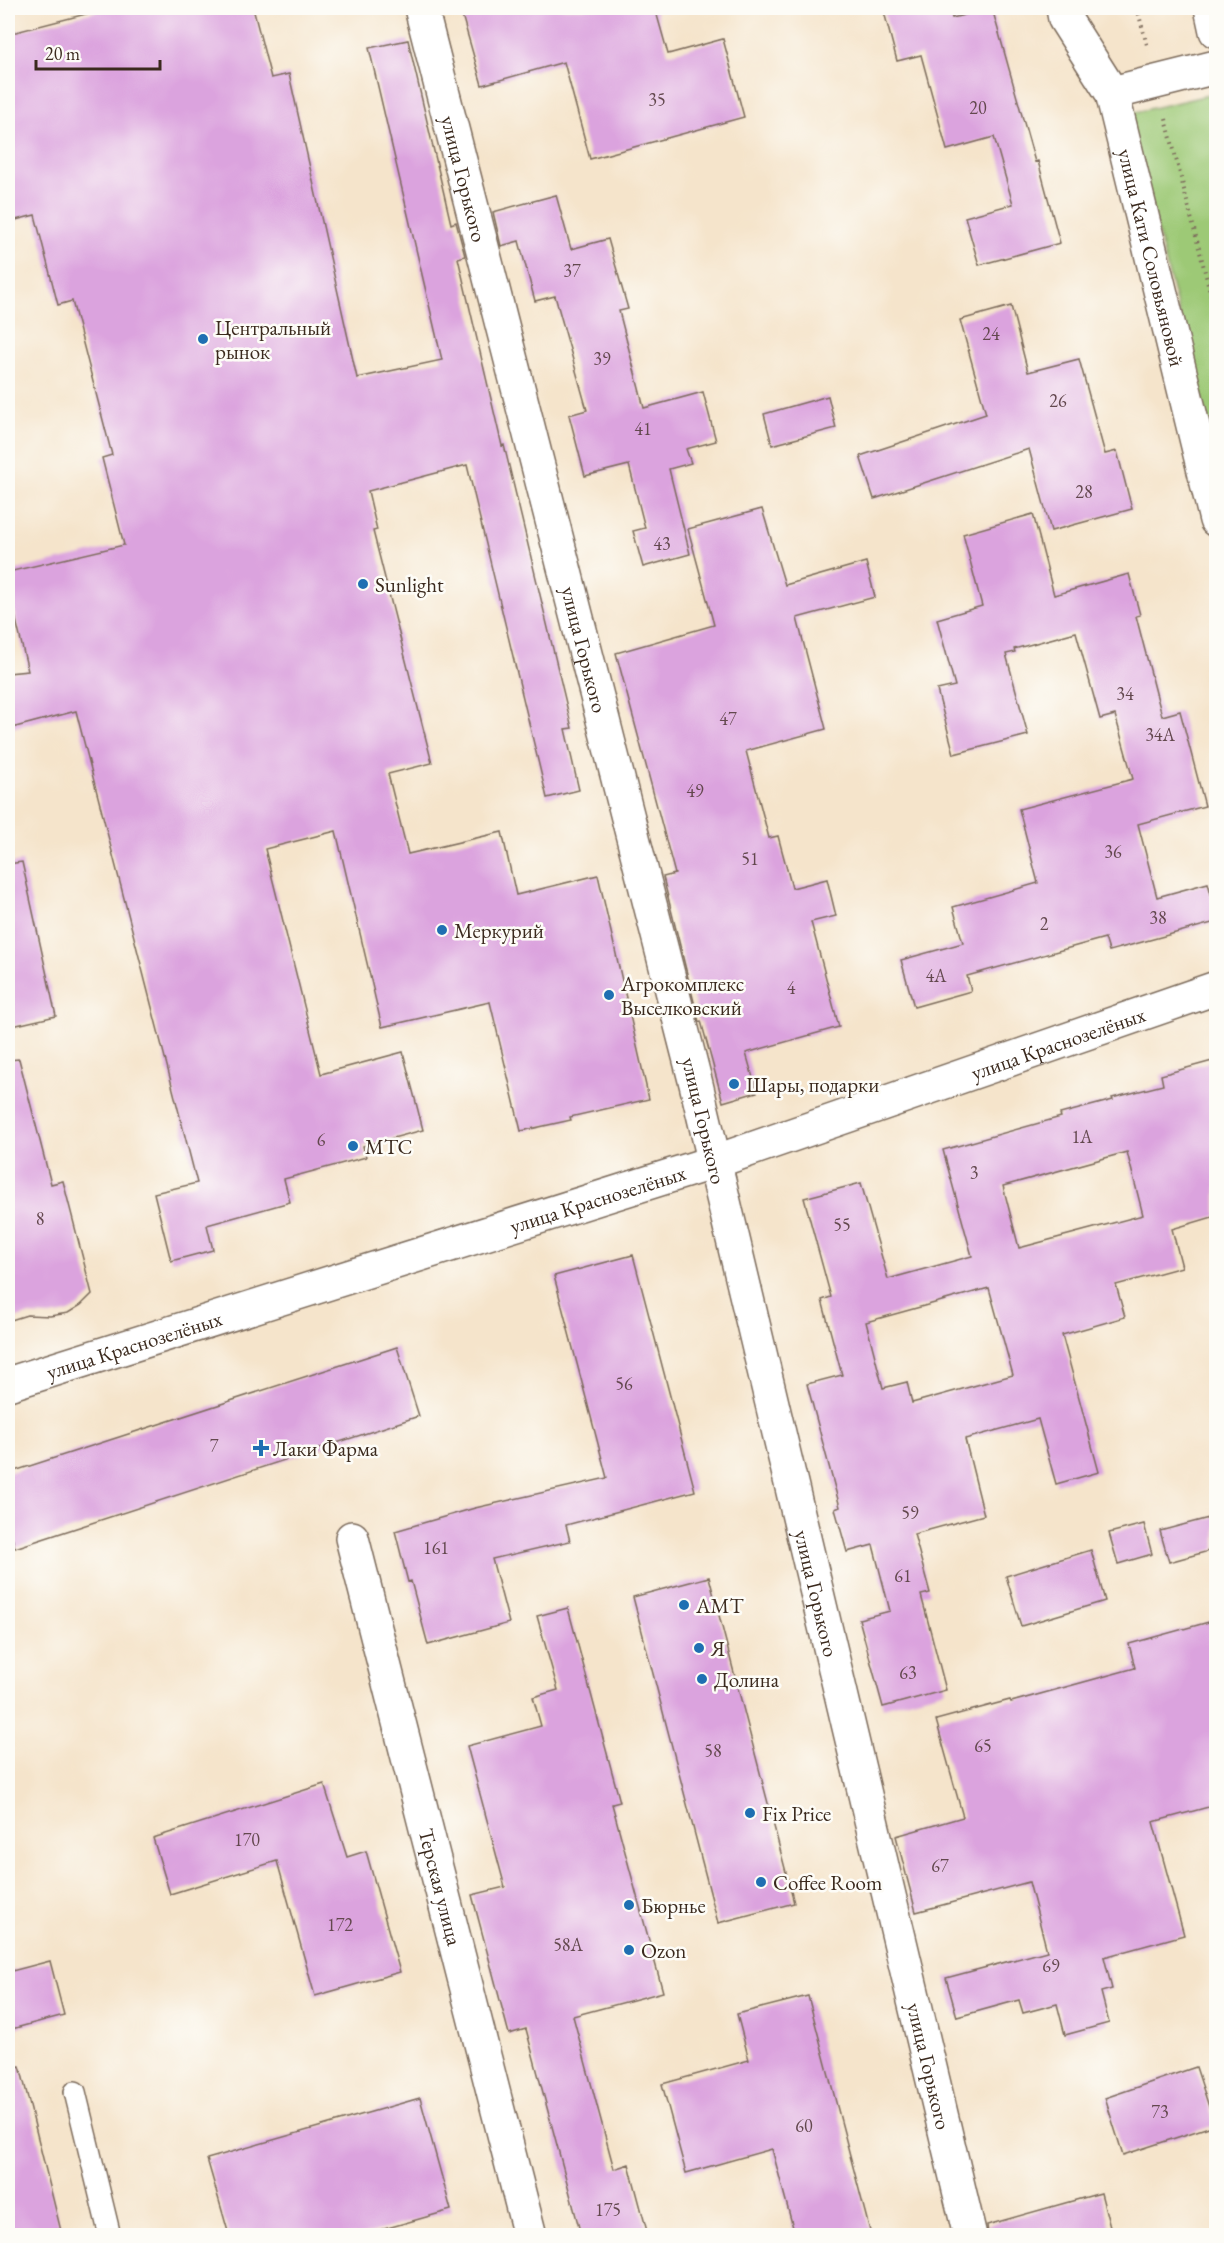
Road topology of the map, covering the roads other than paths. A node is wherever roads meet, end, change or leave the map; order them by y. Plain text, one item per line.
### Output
1 (421, 8) edge
2 (1063, 8) edge
3 (1211, 8) edge
4 (1216, 31) edge
5 (1216, 67) edge
6 (1112, 93) junction
7 (1216, 520) edge
8 (1216, 988) edge
9 (714, 1162) junction
10 (8, 1384) edge
11 (352, 1538) dead end
12 (75, 2092) dead end
13 (110, 2235) edge
14 (530, 2235) edge
15 (970, 2235) edge

1 - 9 street, улица Горького
2 - 6 street, улица Кати Соловьяновой
3 - 4 street
5 - 6 street
6 - 7 street, улица Кати Соловьяновой
8 - 9 street, улица Краснозелёных
9 - 10 street, улица Краснозелёных
9 - 15 street, улица Горького
11 - 14 street, Терская улица
12 - 13 lane

